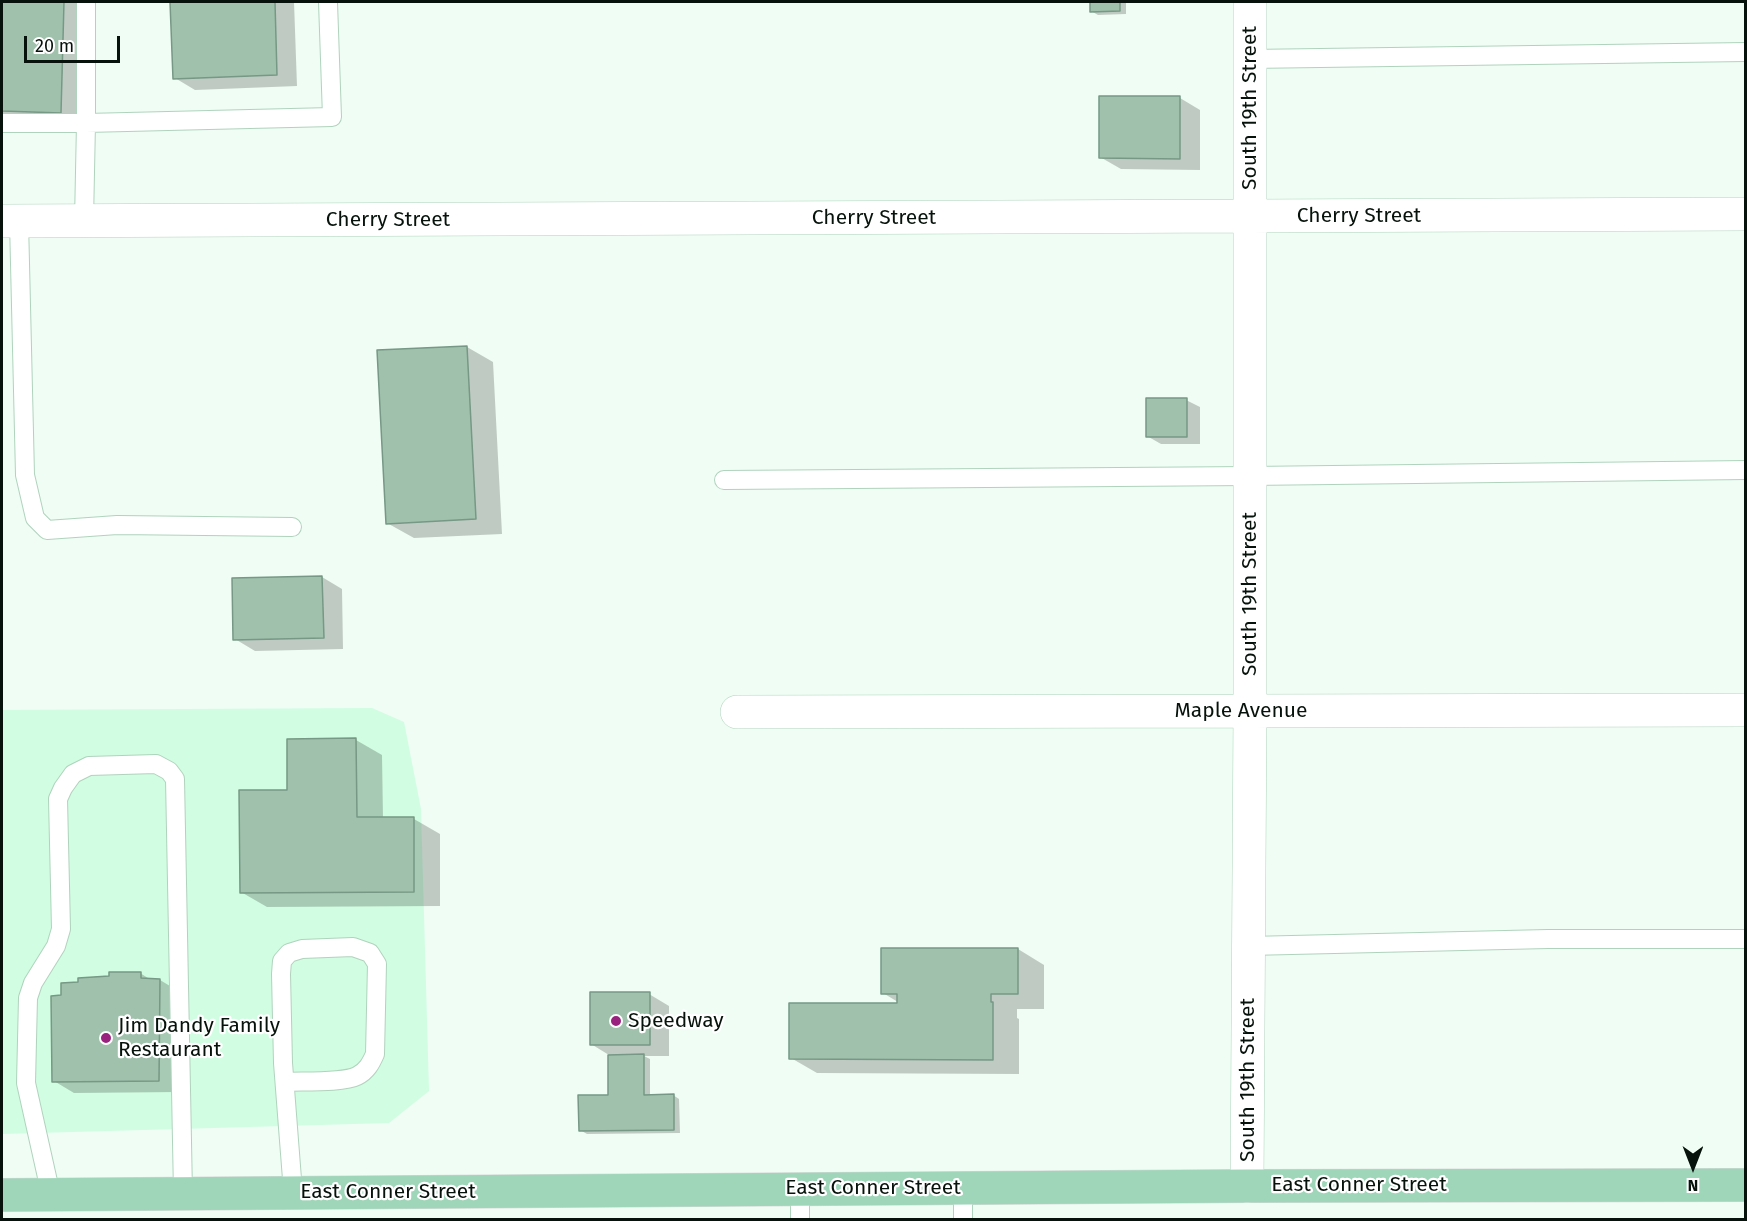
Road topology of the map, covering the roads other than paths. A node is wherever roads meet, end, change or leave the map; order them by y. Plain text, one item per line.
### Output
1 (86, 2) edge
2 (328, 2) edge
3 (1250, 2) edge
4 (1746, 52) edge
5 (1249, 59) junction
6 (2, 123) edge
7 (86, 123) junction
8 (1746, 214) edge
9 (1250, 216) junction
10 (10, 221) edge
11 (84, 221) junction
12 (1746, 470) edge
13 (1250, 476) junction
14 (724, 480) dead end
15 (292, 527) dead end
16 (1746, 710) edge
17 (1250, 711) junction
18 (737, 712) dead end
19 (1746, 939) edge
20 (1249, 946) junction
21 (285, 1082) junction
22 (1746, 1185) edge
23 (1247, 1186) junction
24 (293, 1192) junction
25 (183, 1193) junction
26 (51, 1194) junction
27 (2, 1195) edge
28 (800, 1204) edge
29 (963, 1204) edge

1 - 7 lane
2 - 7 lane
3 - 5 street, South 19th Street
4 - 5 lane
5 - 9 street, South 19th Street
6 - 7 lane
7 - 11 lane
8 - 9 street, Cherry Street
9 - 11 street, Cherry Street
9 - 13 street, South 19th Street
10 - 11 street, Cherry Street
10 - 15 lane
12 - 13 lane
13 - 14 lane
13 - 17 street, South 19th Street
16 - 17 street, Maple Avenue
17 - 18 street, Maple Avenue
17 - 20 street, South 19th Street
19 - 20 lane
20 - 23 street, South 19th Street
21 - 21 lane
21 - 24 lane
22 - 23 main road, East Conner Street
23 - 29 main road, East Conner Street
24 - 25 main road, East Conner Street
24 - 28 main road, East Conner Street
25 - 26 main road, East Conner Street
25 - 26 lane
26 - 27 main road, East Conner Street
28 - 29 main road, East Conner Street

